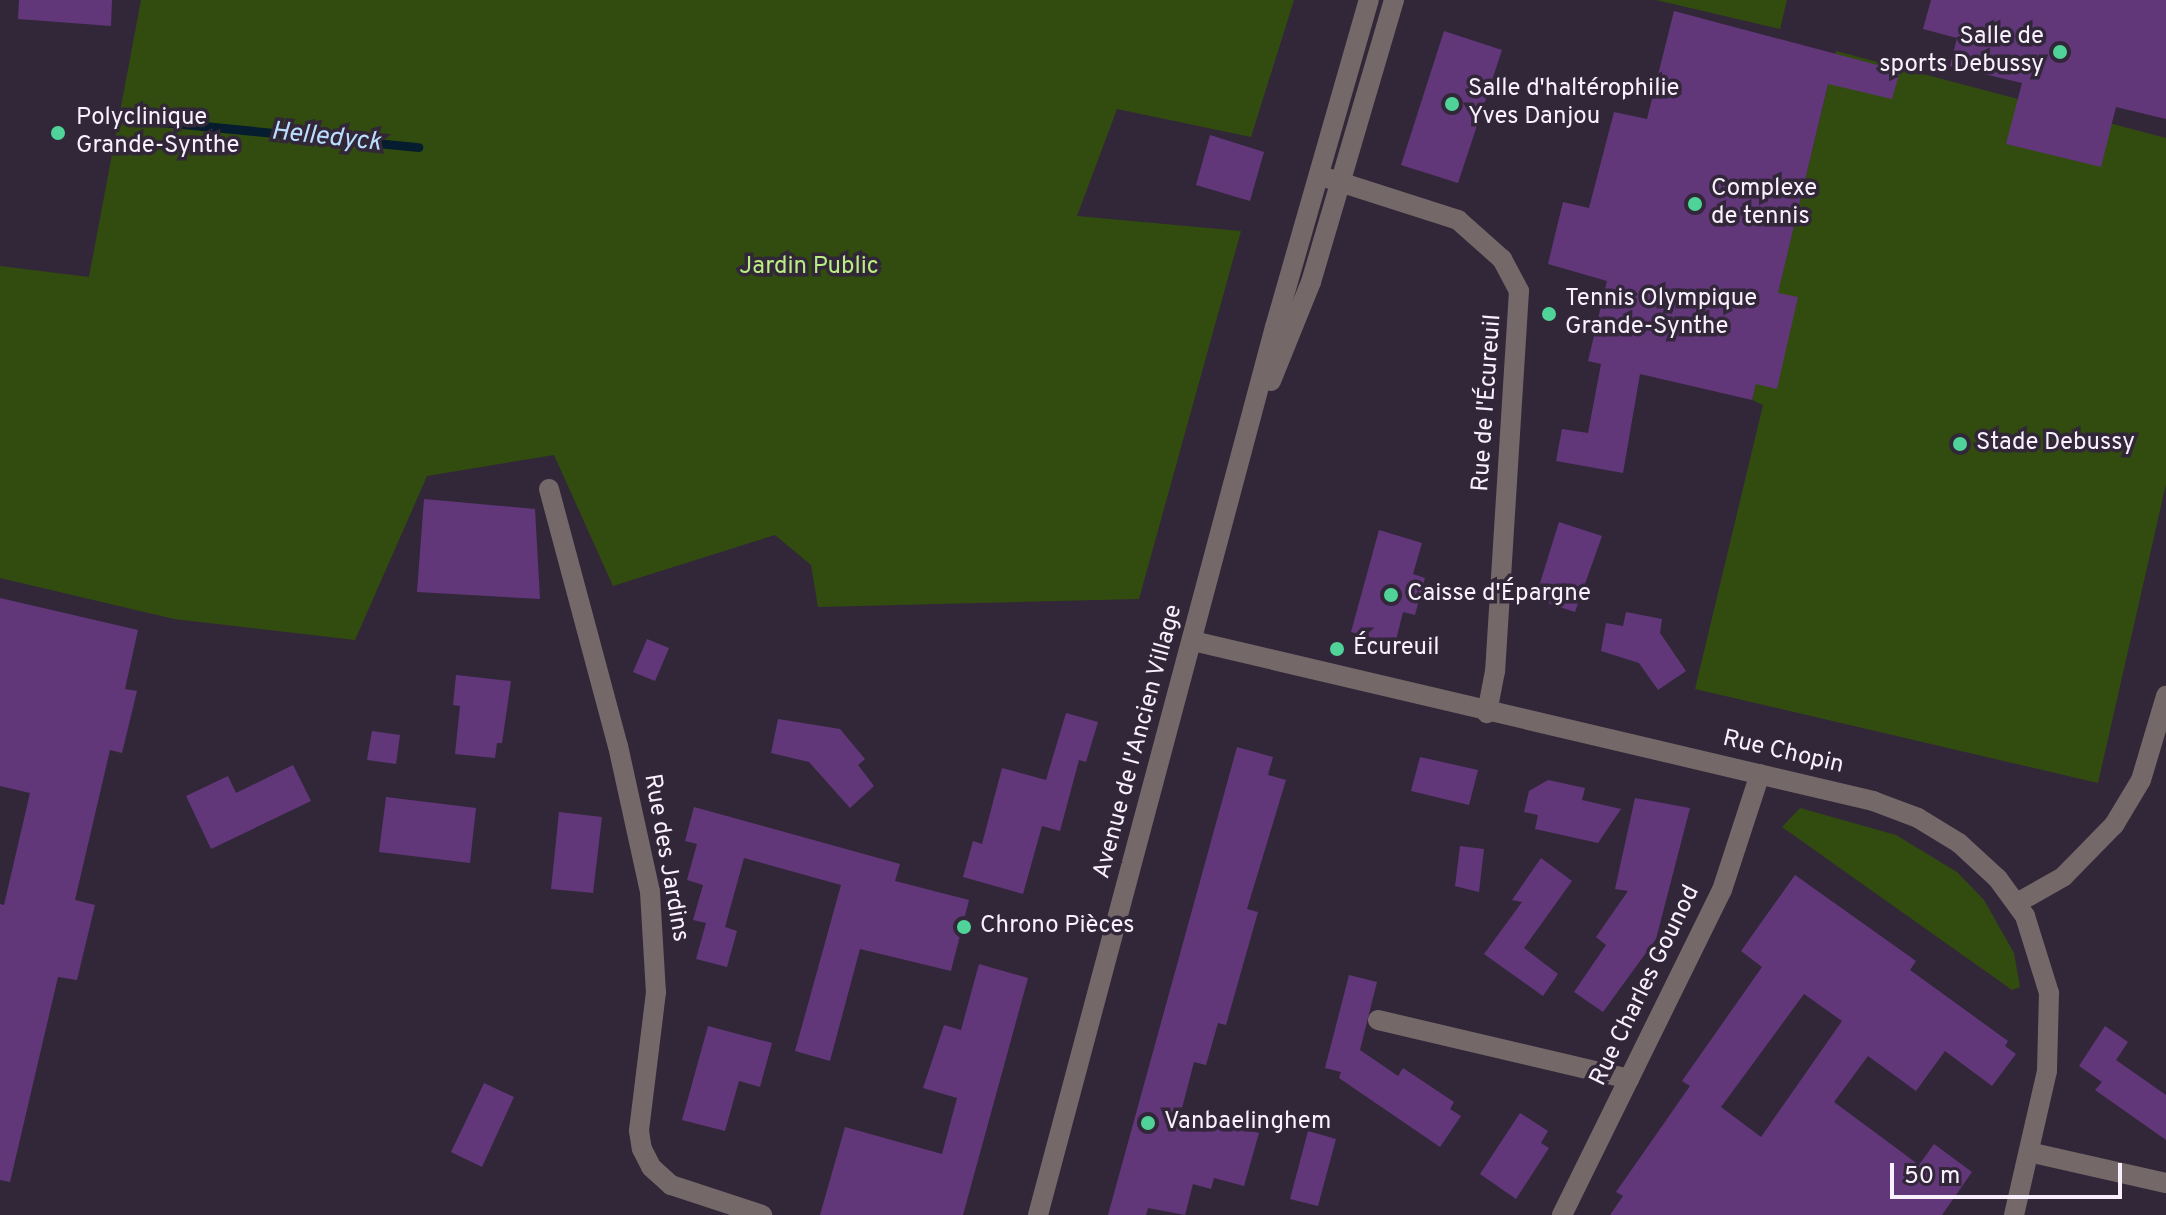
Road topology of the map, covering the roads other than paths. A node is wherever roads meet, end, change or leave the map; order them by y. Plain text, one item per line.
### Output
1 (1369, 0) edge
2 (1394, 0) edge
3 (1318, 175) junction
4 (1339, 182) junction
5 (1253, 421) junction
6 (549, 489) dead end
7 (1193, 641) junction
8 (2166, 696) edge
9 (1487, 713) junction
10 (1760, 774) junction
11 (2017, 903) junction
12 (1378, 1020) dead end
13 (1629, 1079) junction
14 (2029, 1152) junction
15 (2166, 1183) edge
16 (762, 1215) edge
17 (1038, 1215) edge
18 (1562, 1215) edge
19 (2014, 1215) edge

1 - 3 street, Avenue de l'Ancien Village
2 - 4 street, Avenue de l'Ancien Village
3 - 4 street, Rue de l'Écureuil
3 - 5 street, Avenue de l'Ancien Village
4 - 5 street, Avenue de l'Ancien Village
4 - 9 street, Rue de l'Écureuil
5 - 7 street, Avenue de l'Ancien Village
6 - 16 street, Rue des Jardins
7 - 9 street, Rue Chopin
7 - 17 street, Avenue de l'Ancien Village
8 - 11 street
9 - 10 street, Rue Chopin
10 - 11 street, Rue Chopin
10 - 13 street, Rue Charles Gounod
11 - 14 street, Rue Chopin
12 - 13 street
13 - 18 street, Rue Charles Gounod
14 - 15 street
14 - 19 street, Rue Chopin

